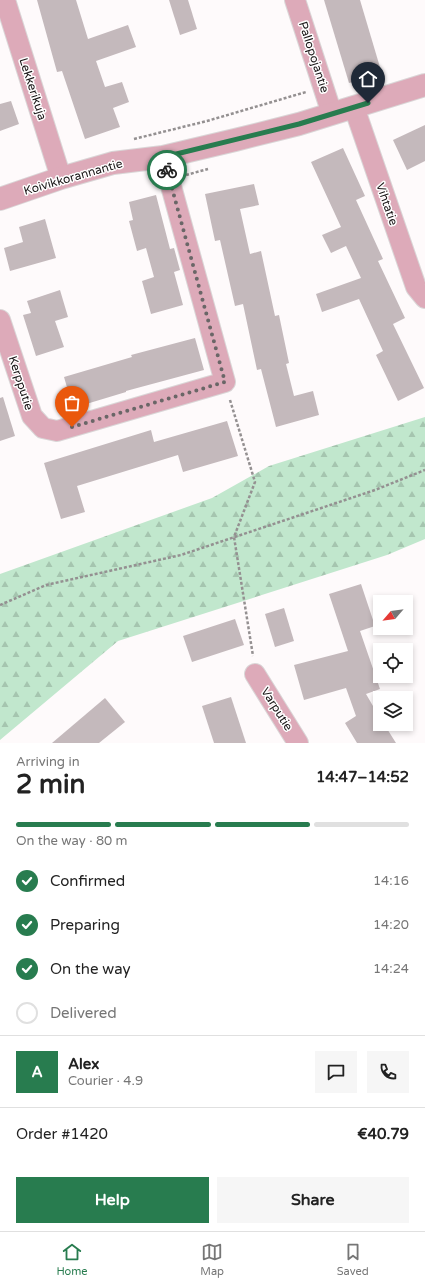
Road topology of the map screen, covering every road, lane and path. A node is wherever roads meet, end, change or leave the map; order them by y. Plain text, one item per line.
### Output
1 (5, 0) edge
2 (295, 0) edge
3 (425, 85) edge
4 (354, 107) junction
5 (332, 114) junction
6 (164, 157) junction
7 (61, 178) junction
8 (0, 198) edge
9 (425, 298) edge
10 (0, 320) edge
11 (225, 382) junction
12 (425, 470) edge
13 (234, 537) junction
14 (0, 605) edge
15 (255, 674) joint
16 (298, 743) edge

1 - 7 street, Lekkerikuja
2 - 5 street, Pallopojantie
3 - 4 street, Koivikkorannantie
4 - 5 street, Koivikkorannantie
4 - 9 street, Vihtatie
5 - 6 street, Koivikkorannantie
6 - 7 street, Koivikkorannantie
6 - 11 street
7 - 8 street, Koivikkorannantie
10 - 11 street, Kerpputie
11 - 13 path
12 - 13 path
13 - 14 path
13 - 15 path
15 - 16 street, Varputie

